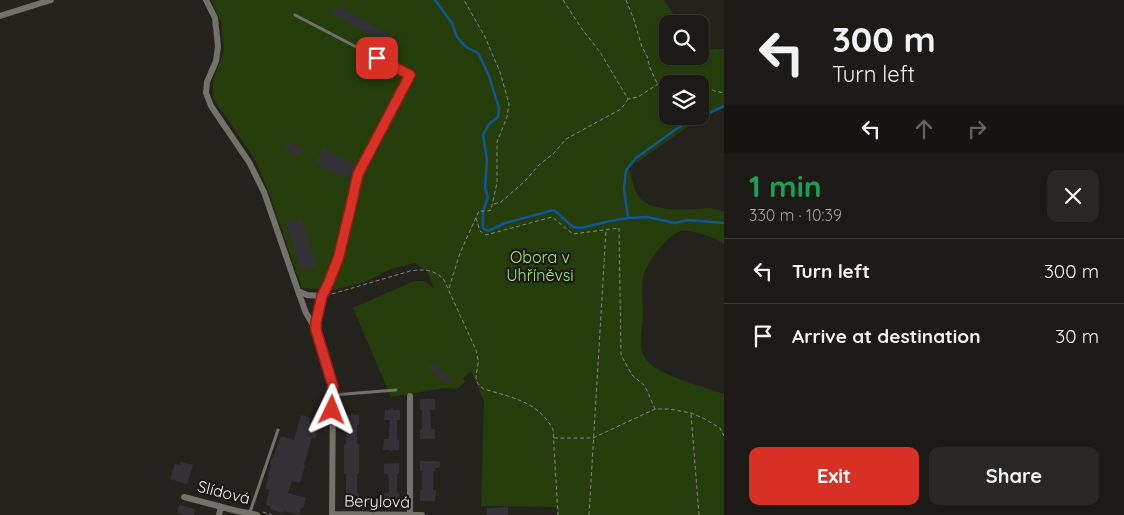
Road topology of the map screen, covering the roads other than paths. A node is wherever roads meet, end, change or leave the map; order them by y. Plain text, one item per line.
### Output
1 (51, 0) edge
2 (206, 0) edge
3 (0, 16) edge
4 (296, 16) dead end
5 (351, 205) joint
6 (298, 291) junction
7 (322, 296) junction
8 (316, 330) junction
9 (396, 390) dead end
10 (333, 395) junction
11 (410, 396) dead end
12 (278, 430) dead end
13 (184, 497) dead end
14 (221, 507) junction
15 (250, 513) junction
16 (258, 513) edge
17 (332, 514) edge
18 (219, 515) edge
19 (410, 515) edge
20 (422, 515) edge

1 - 3 street
2 - 6 street
4 - 5 lane
5 - 7 street
6 - 7 street
6 - 8 street
7 - 8 street
8 - 10 street
9 - 10 lane
10 - 17 street
11 - 19 street
12 - 15 lane
13 - 14 street, Slídová
14 - 15 street, Slídová
14 - 18 street
15 - 16 street, Slídová
17 - 19 street, Berylová
19 - 20 street, Berylová

